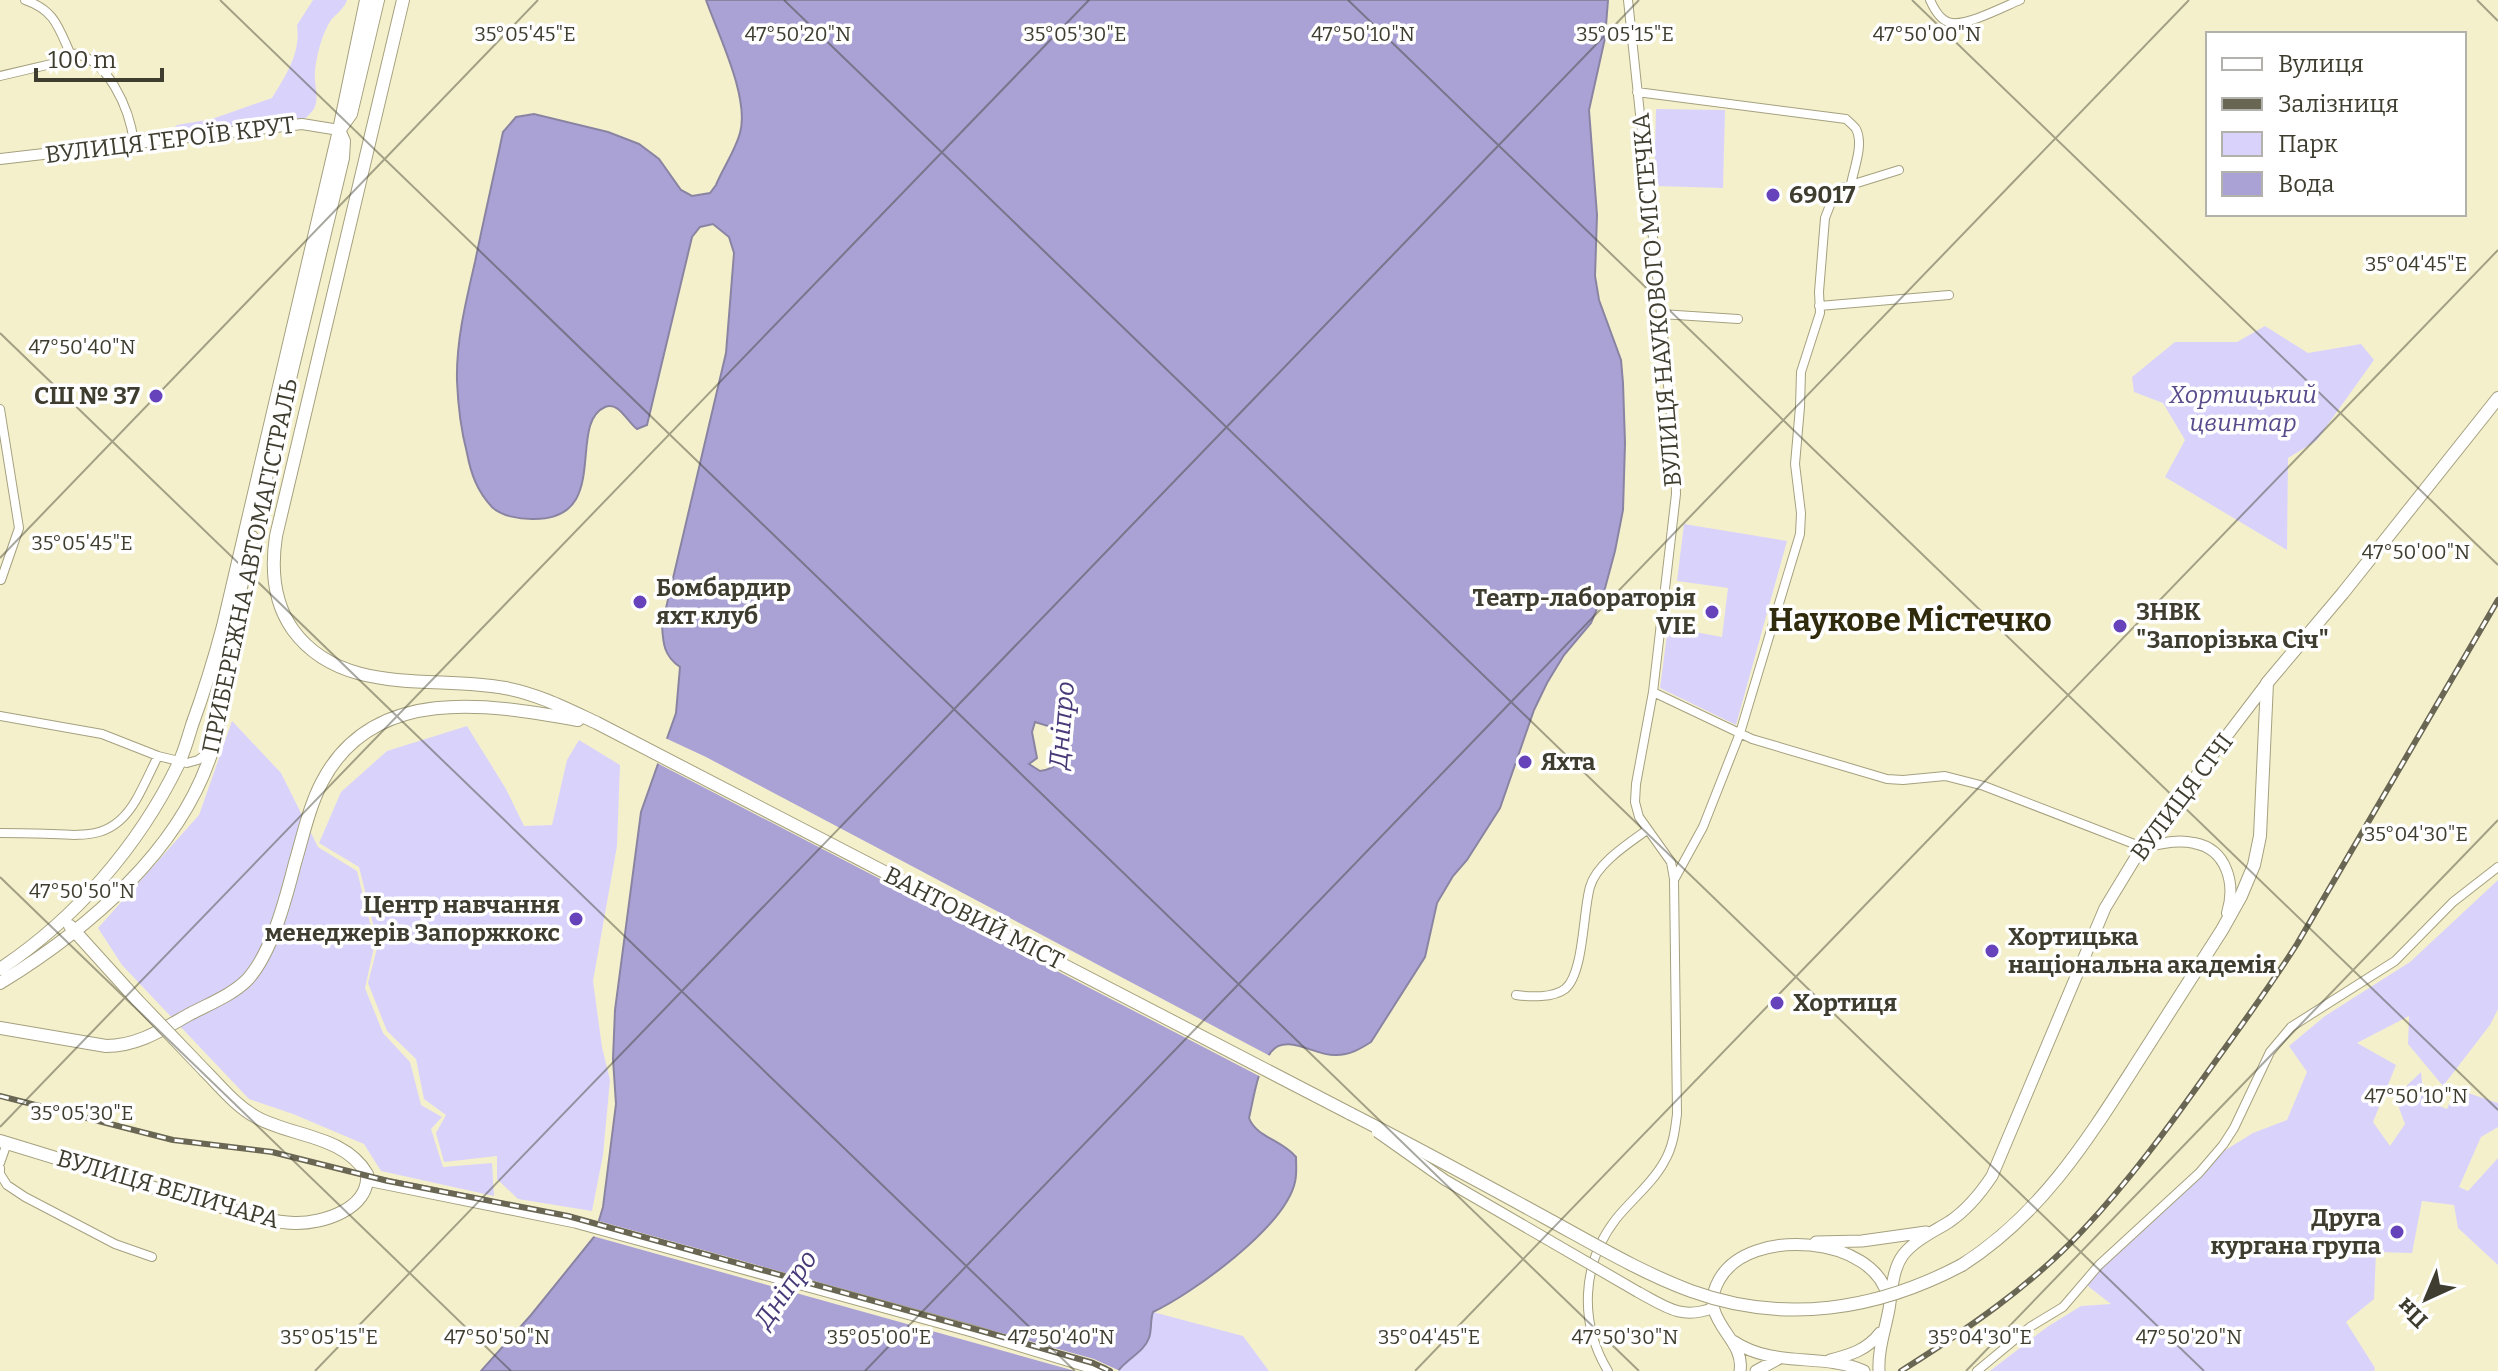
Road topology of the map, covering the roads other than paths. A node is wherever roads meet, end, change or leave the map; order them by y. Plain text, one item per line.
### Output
1 (25, 0) edge
2 (366, 0) edge
3 (378, 0) edge
4 (403, 0) edge
5 (1628, 0) edge
6 (1930, 0) edge
7 (2020, 0) edge
8 (70, 53) junction
9 (0, 76) edge
10 (1637, 92) junction
11 (339, 130) junction
12 (134, 143) junction
13 (0, 159) edge
14 (1899, 170) dead end
15 (1851, 184) junction
16 (1949, 295) dead end
17 (1819, 306) junction
18 (1661, 314) junction
19 (1738, 319) dead end
20 (2498, 398) edge
21 (0, 409) edge
22 (1, 580) edge
23 (2267, 683) junction
24 (1653, 692) junction
25 (0, 716) edge
26 (597, 723) junction
27 (1740, 733) junction
28 (213, 749) junction
29 (158, 756) junction
30 (180, 762) junction
31 (1647, 830) junction
32 (0, 833) edge
33 (2142, 847) junction
34 (2498, 867) edge
35 (1674, 879) junction
36 (67, 915) junction
37 (2222, 930) junction
38 (74, 932) junction
39 (0, 969) edge
40 (0, 983) edge
41 (1516, 995) dead end
42 (0, 1028) edge
43 (1351, 1114) junction
44 (4, 1142) edge
45 (0, 1166) edge
46 (372, 1181) junction
47 (1932, 1231) junction
48 (1795, 1243) junction
49 (152, 1257) dead end
50 (1890, 1306) junction
51 (1713, 1308) junction
52 (1883, 1329) junction
53 (1728, 1338) junction
54 (1778, 1359) junction
55 (1820, 1361) junction
56 (1103, 1371) edge
57 (1608, 1371) edge
58 (1740, 1371) edge
59 (1756, 1371) edge
60 (1864, 1371) edge
61 (1879, 1371) edge
62 (1977, 1371) edge

1 - 8 street
2 - 11 main road, ПРИБЕРЕЖНА АВТОМАГІСТРАЛЬ
3 - 11 main road, ПРИБЕРЕЖНА АВТОМАГІСТРАЛЬ
4 - 26 main road, ВАНТОВИЙ МІСТ
5 - 10 street, ВУЛИЦЯ НАУКОВОГО МІСТЕЧКА
6 - 7 street
8 - 9 street
8 - 12 street
10 - 15 street
10 - 18 street, ВУЛИЦЯ НАУКОВОГО МІСТЕЧКА
11 - 12 street, ВУЛИЦЯ ГЕРОЇВ КРУТ
11 - 28 main road, ПРИБЕРЕЖНА АВТОМАГІСТРАЛЬ
11 - 30 main road, ПРИБЕРЕЖНА АВТОМАГІСТРАЛЬ
12 - 13 street, ВУЛИЦЯ ГЕРОЇВ КРУТ
14 - 15 street
15 - 17 street
16 - 17 street
17 - 27 street
18 - 19 street
18 - 24 street, ВУЛИЦЯ НАУКОВОГО МІСТЕЧКА
20 - 23 main road, ВУЛИЦЯ СІЧІ
21 - 22 street
23 - 33 main road, ВУЛИЦЯ СІЧІ
23 - 37 main road, ВАНТОВИЙ МІСТ
24 - 27 street
24 - 31 street, ВУЛИЦЯ НАУКОВОГО МІСТЕЧКА
25 - 29 street
26 - 42 main road
26 - 43 main road, ВАНТОВИЙ МІСТ
27 - 33 street
27 - 35 street
28 - 30 street
28 - 38 main road, ПРИБЕРЕЖНА АВТОМАГІСТРАЛЬ
29 - 30 street
29 - 32 street
30 - 36 main road, ПРИБЕРЕЖНА АВТОМАГІСТРАЛЬ
31 - 35 street, ВУЛИЦЯ НАУКОВОГО МІСТЕЧКА
31 - 41 street
33 - 37 street
33 - 47 main road, ВУЛИЦЯ СІЧІ
34 - 62 street
35 - 57 street, ВУЛИЦЯ НАУКОВОГО МІСТЕЧКА
36 - 38 main road
36 - 39 main road, ПРИБЕРЕЖНА АВТОМАГІСТРАЛЬ
37 - 43 main road, ВАНТОВИЙ МІСТ, bridge
38 - 40 main road, ПРИБЕРЕЖНА АВТОМАГІСТРАЛЬ
38 - 46 main road, bridge
43 - 51 street, bridge
44 - 45 street
44 - 46 main road, ВУЛИЦЯ ВЕЛИЧАРА
45 - 49 street
46 - 56 main road
47 - 48 main road
47 - 50 main road
48 - 50 main road
48 - 51 main road
50 - 52 main road
51 - 53 main road
52 - 55 main road
52 - 61 main road
53 - 54 main road
53 - 58 main road
54 - 55 main road
54 - 59 main road
55 - 60 main road

